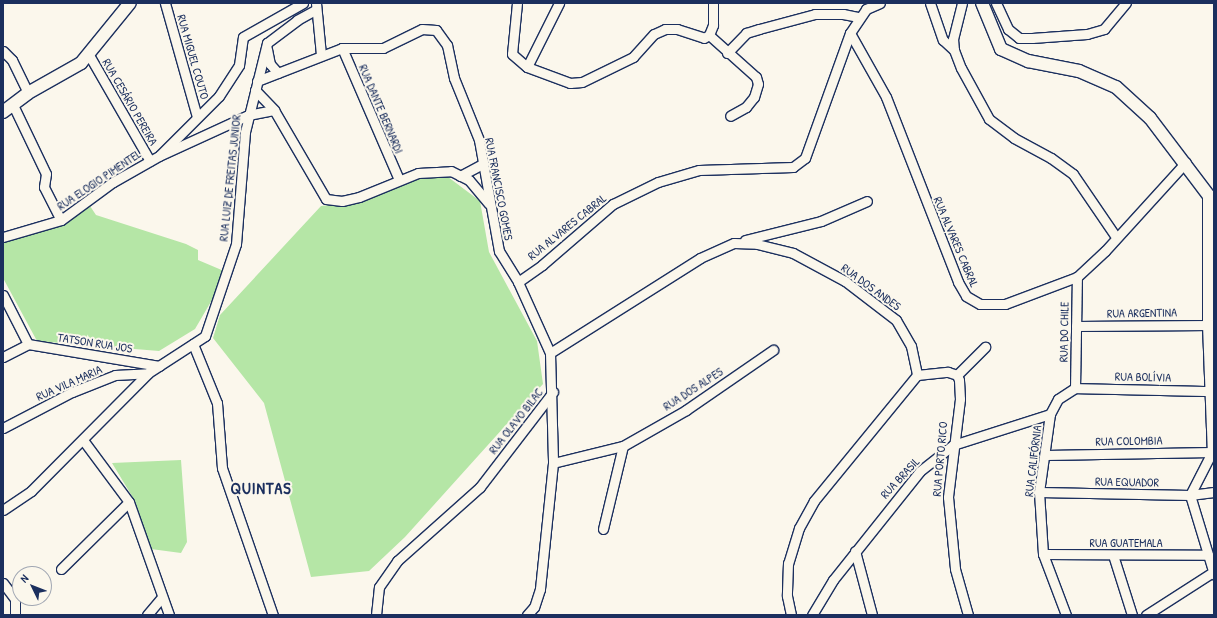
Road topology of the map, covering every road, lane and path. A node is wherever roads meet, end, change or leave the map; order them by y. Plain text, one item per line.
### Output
1 (130, 3) edge
2 (165, 3) edge
3 (303, 3) edge
4 (517, 3) edge
5 (559, 3) edge
6 (880, 3) edge
7 (930, 3) edge
8 (962, 3) edge
9 (982, 3) edge
10 (996, 3) edge
11 (1126, 3) edge
12 (713, 4) edge
13 (315, 7) edge
14 (858, 17) junction
15 (850, 33) junction
16 (710, 35) junction
17 (267, 43) junction
18 (342, 48) junction
19 (954, 50) junction
20 (3, 51) edge
21 (727, 52) junction
22 (321, 54) junction
23 (89, 55) junction
24 (527, 67) junction
25 (278, 73) junction
26 (256, 85) junction
27 (28, 93) junction
28 (8, 109) edge
29 (274, 110) junction
30 (248, 115) junction
31 (730, 116) dead end
32 (196, 117) junction
33 (159, 156) junction
34 (150, 161) junction
35 (1186, 162) junction
36 (484, 163) junction
37 (460, 176) junction
38 (399, 180) junction
39 (1211, 193) edge
40 (867, 201) dead end
41 (491, 207) junction
42 (61, 220) junction
43 (3, 237) edge
44 (1116, 237) junction
45 (734, 243) junction
46 (1077, 277) junction
47 (518, 282) junction
48 (3, 295) edge
49 (1209, 324) junction
50 (1076, 326) junction
51 (28, 344) junction
52 (193, 344) junction
53 (985, 347) dead end
54 (773, 350) dead end
55 (550, 353) junction
56 (3, 357) edge
57 (159, 366) junction
58 (148, 373) junction
59 (917, 375) junction
60 (957, 375) junction
61 (1075, 388) junction
62 (1211, 391) junction
63 (553, 392) junction
64 (1050, 414) junction
65 (3, 428) edge
66 (83, 440) junction
67 (953, 445) junction
68 (623, 446) junction
69 (1213, 453) edge
70 (1046, 455) junction
71 (553, 464) junction
72 (1039, 492) junction
73 (1214, 492) edge
74 (1190, 495) junction
75 (129, 502) junction
76 (3, 510) edge
77 (603, 529) dead end
78 (855, 551) junction
79 (1043, 554) junction
80 (1113, 555) junction
81 (1208, 555) junction
82 (61, 569) dead end
83 (1214, 573) edge
84 (3, 583) edge
85 (162, 597) junction
86 (14, 615) edge
87 (147, 615) edge
88 (169, 615) edge
89 (273, 615) edge
90 (376, 615) edge
91 (527, 615) edge
92 (791, 615) edge
93 (812, 615) edge
94 (872, 615) edge
95 (968, 615) edge
96 (1066, 615) edge
97 (1132, 615) edge
98 (1146, 615) edge

1 - 23 street
2 - 32 street, RUA MIGUEL COUTO
3 - 32 street
4 - 24 street
5 - 24 street
6 - 14 street, RUA ALVARES CABRAL
7 - 19 street
8 - 19 street
9 - 35 street
10 - 11 street
12 - 16 street
13 - 17 street
13 - 22 street
14 - 15 street, RUA ALVARES CABRAL
14 - 21 street
15 - 46 street, RUA ALVARES CABRAL
15 - 47 street, RUA ALVARES CABRAL
16 - 21 street
16 - 24 street
17 - 25 street
17 - 26 street, RUA LUIZ DE FREITAS JUNIOR
18 - 22 street, RUA FRANCISCO GOMES
18 - 36 street, RUA FRANCISCO GOMES
18 - 38 street, RUA DANTE BERNARDI
19 - 44 street
20 - 27 street
21 - 31 street
22 - 25 street, RUA FRANCISCO GOMES
23 - 27 street
23 - 34 street, RUA CESÁRIO PEREIRA
25 - 26 street, RUA FRANCISCO GOMES
26 - 29 street
26 - 30 street, RUA LUIZ DE FREITAS JUNIOR
27 - 28 street
28 - 42 street
29 - 30 street, RUA ELOGIO PIMENTEL
29 - 38 street
30 - 33 street, RUA ELOGIO PIMENTEL
30 - 52 street, RUA LUIZ DE FREITAS JUNIOR
32 - 33 street
33 - 34 street, RUA ELOGIO PIMENTEL
34 - 42 street, RUA ELOGIO PIMENTEL
35 - 39 street
35 - 44 street, RUA ALVARES CABRAL
36 - 37 street
36 - 41 street, RUA FRANCISCO GOMES
37 - 38 street
37 - 41 street
39 - 49 street
40 - 45 street
41 - 47 street, RUA FRANCISCO GOMES
42 - 43 street, RUA ELOGIO PIMENTEL
44 - 46 street, RUA ALVARES CABRAL
45 - 55 street, RUA DOS ANDES
45 - 59 street, RUA DOS ANDES
46 - 50 street, RUA DO CHILE
47 - 55 street, RUA FRANCISCO GOMES
48 - 51 street
49 - 50 street, RUA ARGENTINA
49 - 62 street
50 - 61 street, RUA DO CHILE
51 - 56 street
51 - 57 street, TATSON RUA JOS
52 - 57 street
52 - 89 street
53 - 60 street
54 - 68 street, RUA DOS ALPES
55 - 63 street, RUA FRANCISCO GOMES
57 - 58 street
58 - 65 street, RUA VILA MARIA
58 - 66 street
59 - 60 street
59 - 92 street
60 - 67 street, RUA PORTO RICO
61 - 62 street, RUA BOLÍVIA
61 - 64 street, RUA CALIFÓRNIA
62 - 69 street
63 - 71 street, RUA OLAVO BILAC
63 - 90 street, RUA OLAVO BILAC
64 - 67 street, RUA BRASIL
64 - 70 street, RUA CALIFÓRNIA
66 - 75 street
66 - 76 street
67 - 78 street, RUA BRASIL
67 - 95 street, RUA PORTO RICO
68 - 71 street, RUA DOS ALPES
68 - 77 street
69 - 70 street, RUA COLOMBIA
69 - 74 street
70 - 72 street, RUA CALIFÓRNIA
71 - 91 street, RUA OLAVO BILAC
72 - 74 street, RUA EQUADOR
72 - 79 street, RUA CALIFÓRNIA
73 - 74 street, RUA EQUADOR
74 - 81 street
75 - 82 street
75 - 85 street
78 - 93 street, RUA BRASIL
78 - 94 street
79 - 80 street, RUA GUATEMALA
79 - 96 street, RUA CALIFÓRNIA
80 - 81 street, RUA GUATEMALA
80 - 97 street
81 - 83 street
83 - 98 street
84 - 86 street
85 - 87 street
85 - 88 street

